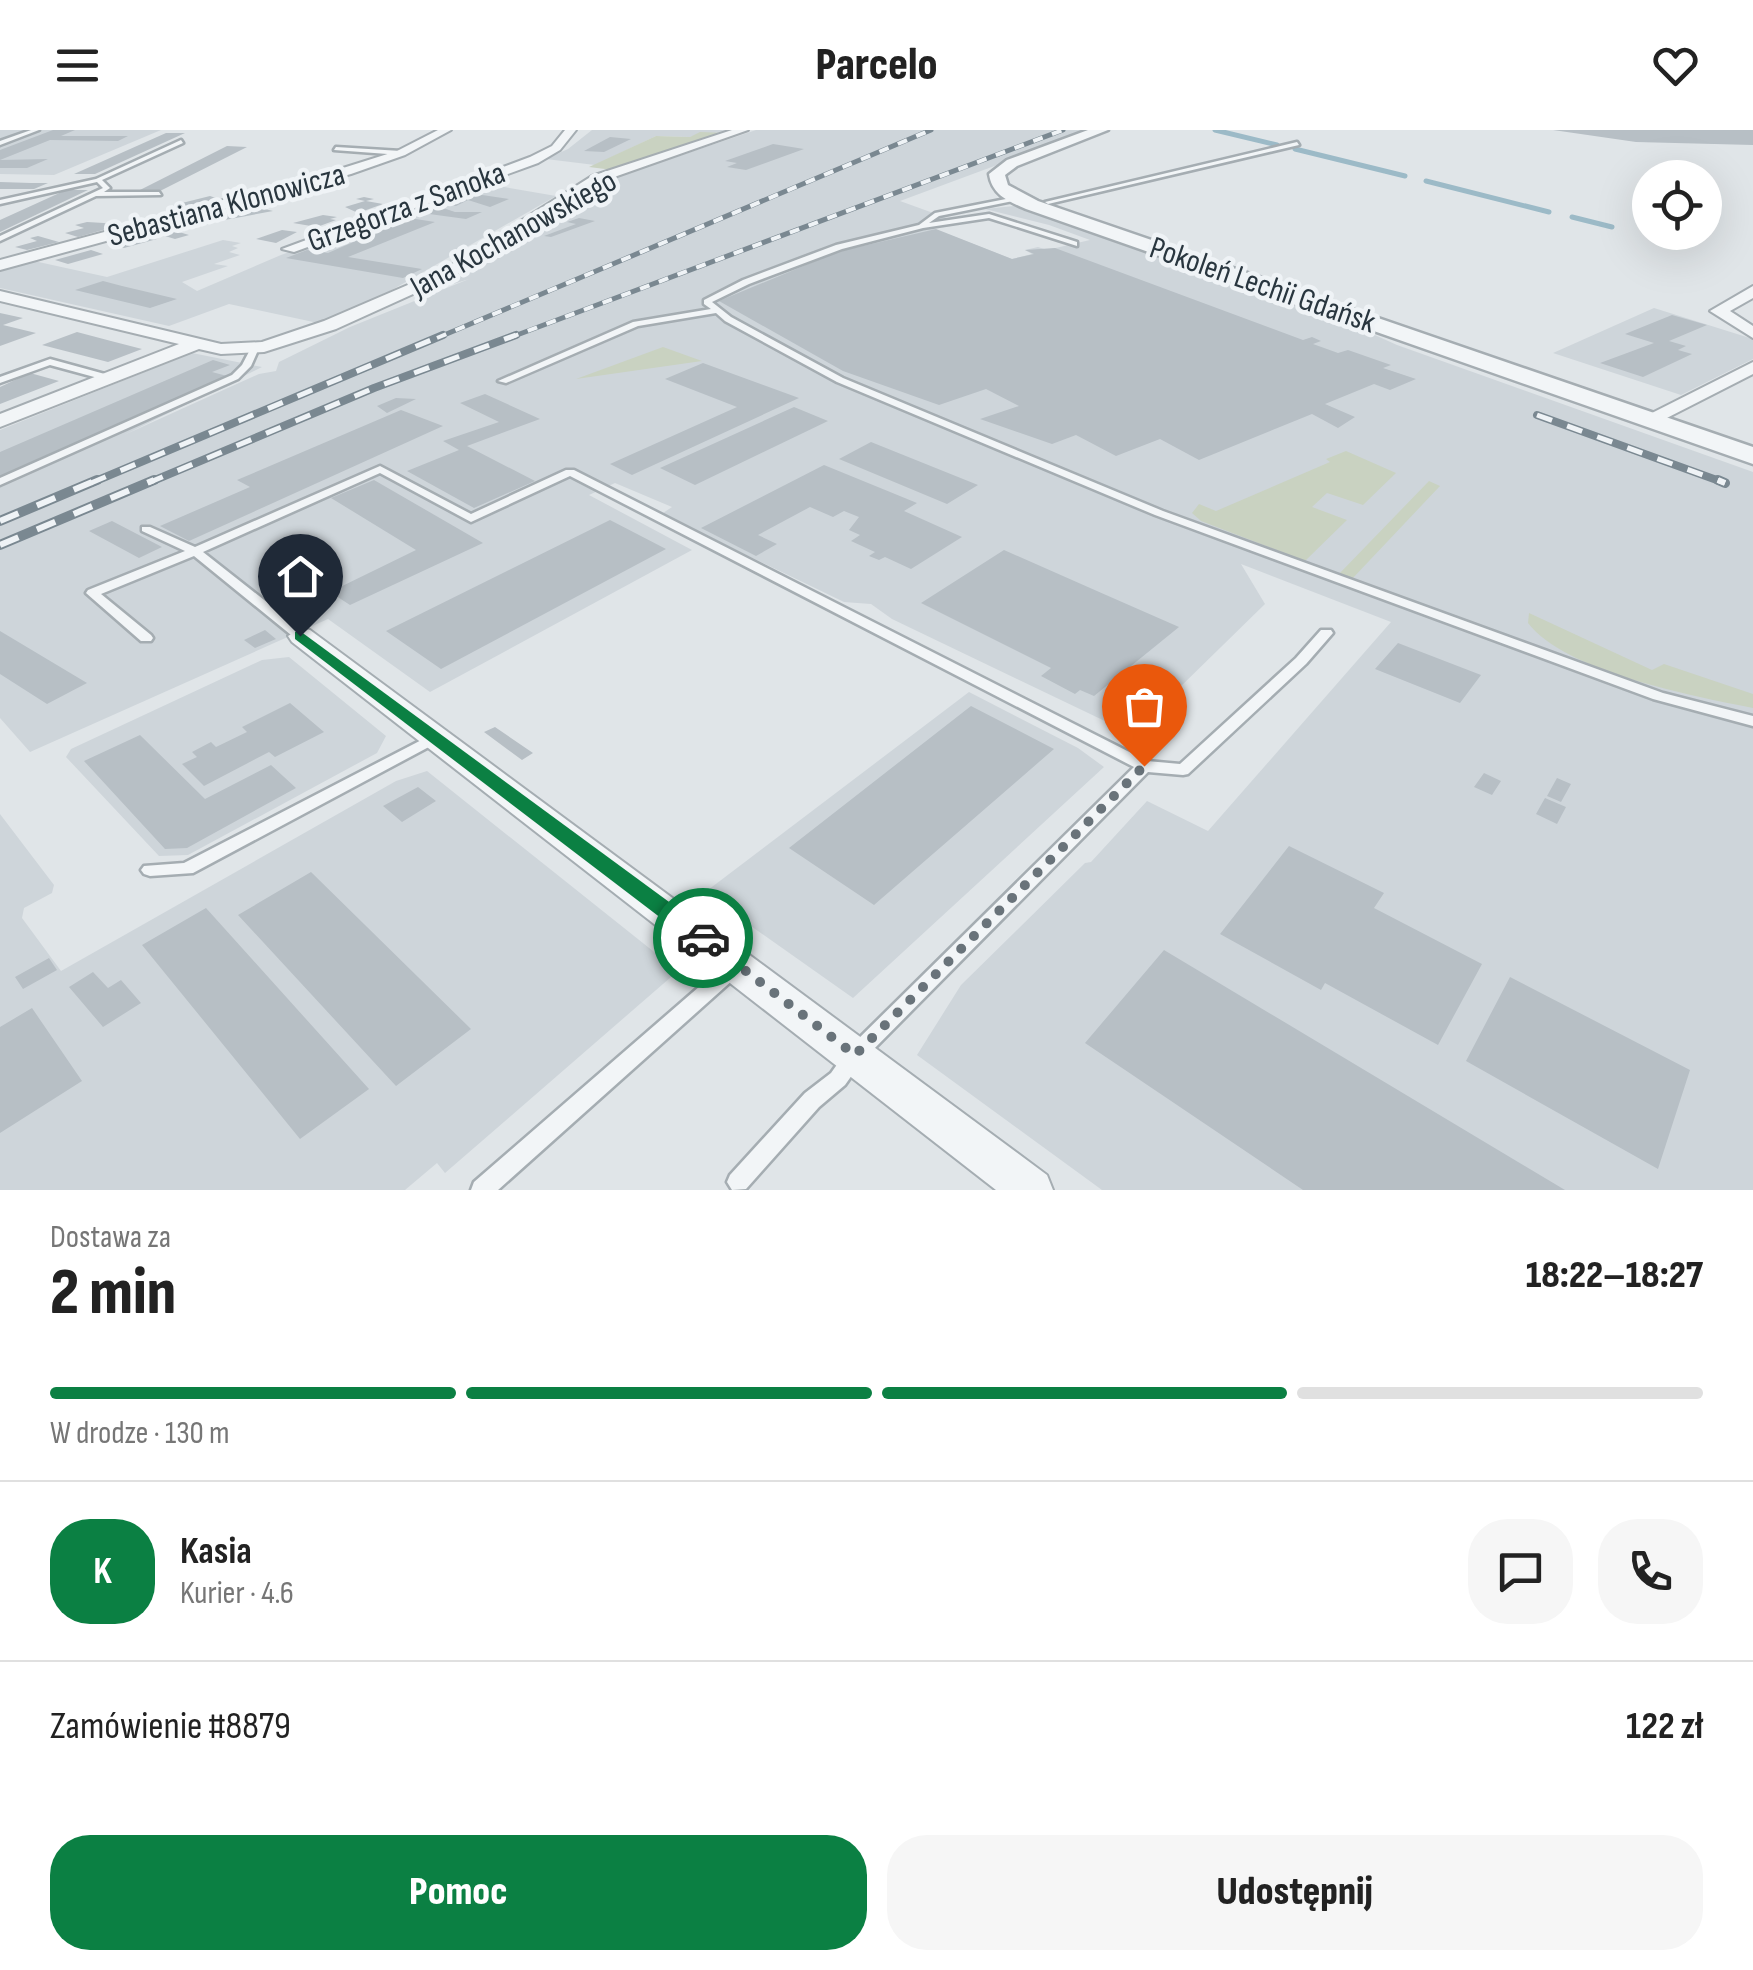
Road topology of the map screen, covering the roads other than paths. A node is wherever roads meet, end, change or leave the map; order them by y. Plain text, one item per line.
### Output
1 (36, 130) edge
2 (446, 130) edge
3 (572, 130) edge
4 (743, 130) edge
5 (1101, 130) edge
6 (1121, 130) edge
7 (180, 142) dead end
8 (0, 144) edge
9 (1297, 144) dead end
10 (336, 149) dead end
11 (401, 153) junction
12 (98, 180) junction
13 (96, 194) junction
14 (158, 194) dead end
15 (0, 202) edge
16 (1032, 202) junction
17 (921, 226) junction
18 (0, 239) edge
19 (1074, 244) dead end
20 (288, 249) dead end
21 (1, 264) edge
22 (1753, 291) edge
23 (0, 296) edge
24 (715, 311) junction
25 (1753, 333) edge
26 (196, 344) junction
27 (255, 348) junction
28 (1753, 367) edge
29 (109, 378) junction
30 (0, 380) edge
31 (504, 380) dead end
32 (1658, 416) junction
33 (0, 421) edge
34 (1753, 443) edge
35 (1753, 456) edge
36 (0, 482) edge
37 (146, 529) dead end
38 (195, 550) junction
39 (1326, 632) dead end
40 (300, 636) joint
41 (146, 638) dead end
42 (1753, 720) edge
43 (435, 738) junction
44 (1144, 766) junction
45 (150, 870) dead end
46 (737, 964) junction
47 (855, 1055) junction
48 (738, 1182) dead end
49 (482, 1190) edge
50 (1031, 1190) edge

1 - 8 lane
2 - 11 street, Sebastiana Klonowicza
3 - 20 street, Grzegorza z Sanoka
4 - 27 street, Jana Kochanowskiego
5 - 16 street
6 - 16 street, Pokoleń Lechii Gdańsk
7 - 12 lane
9 - 16 lane
10 - 11 lane
11 - 21 street, Sebastiana Klonowicza
12 - 13 lane
12 - 15 lane
13 - 14 lane
13 - 18 lane
16 - 17 lane
16 - 32 street, Pokoleń Lechii Gdańsk
17 - 19 lane
17 - 24 lane
22 - 25 street
23 - 26 street
24 - 31 lane
24 - 42 lane
26 - 27 street, Jana Kochanowskiego
26 - 29 street, Jana Kochanowskiego
27 - 36 lane
28 - 32 street
29 - 30 lane
29 - 33 street, Jana Kochanowskiego
32 - 34 street
32 - 35 street
37 - 38 lane
38 - 40 lane
38 - 41 lane
38 - 44 lane
39 - 44 lane
40 - 43 street
43 - 45 lane
43 - 46 street
44 - 47 lane
46 - 47 street
46 - 49 lane
47 - 48 lane
47 - 50 street

